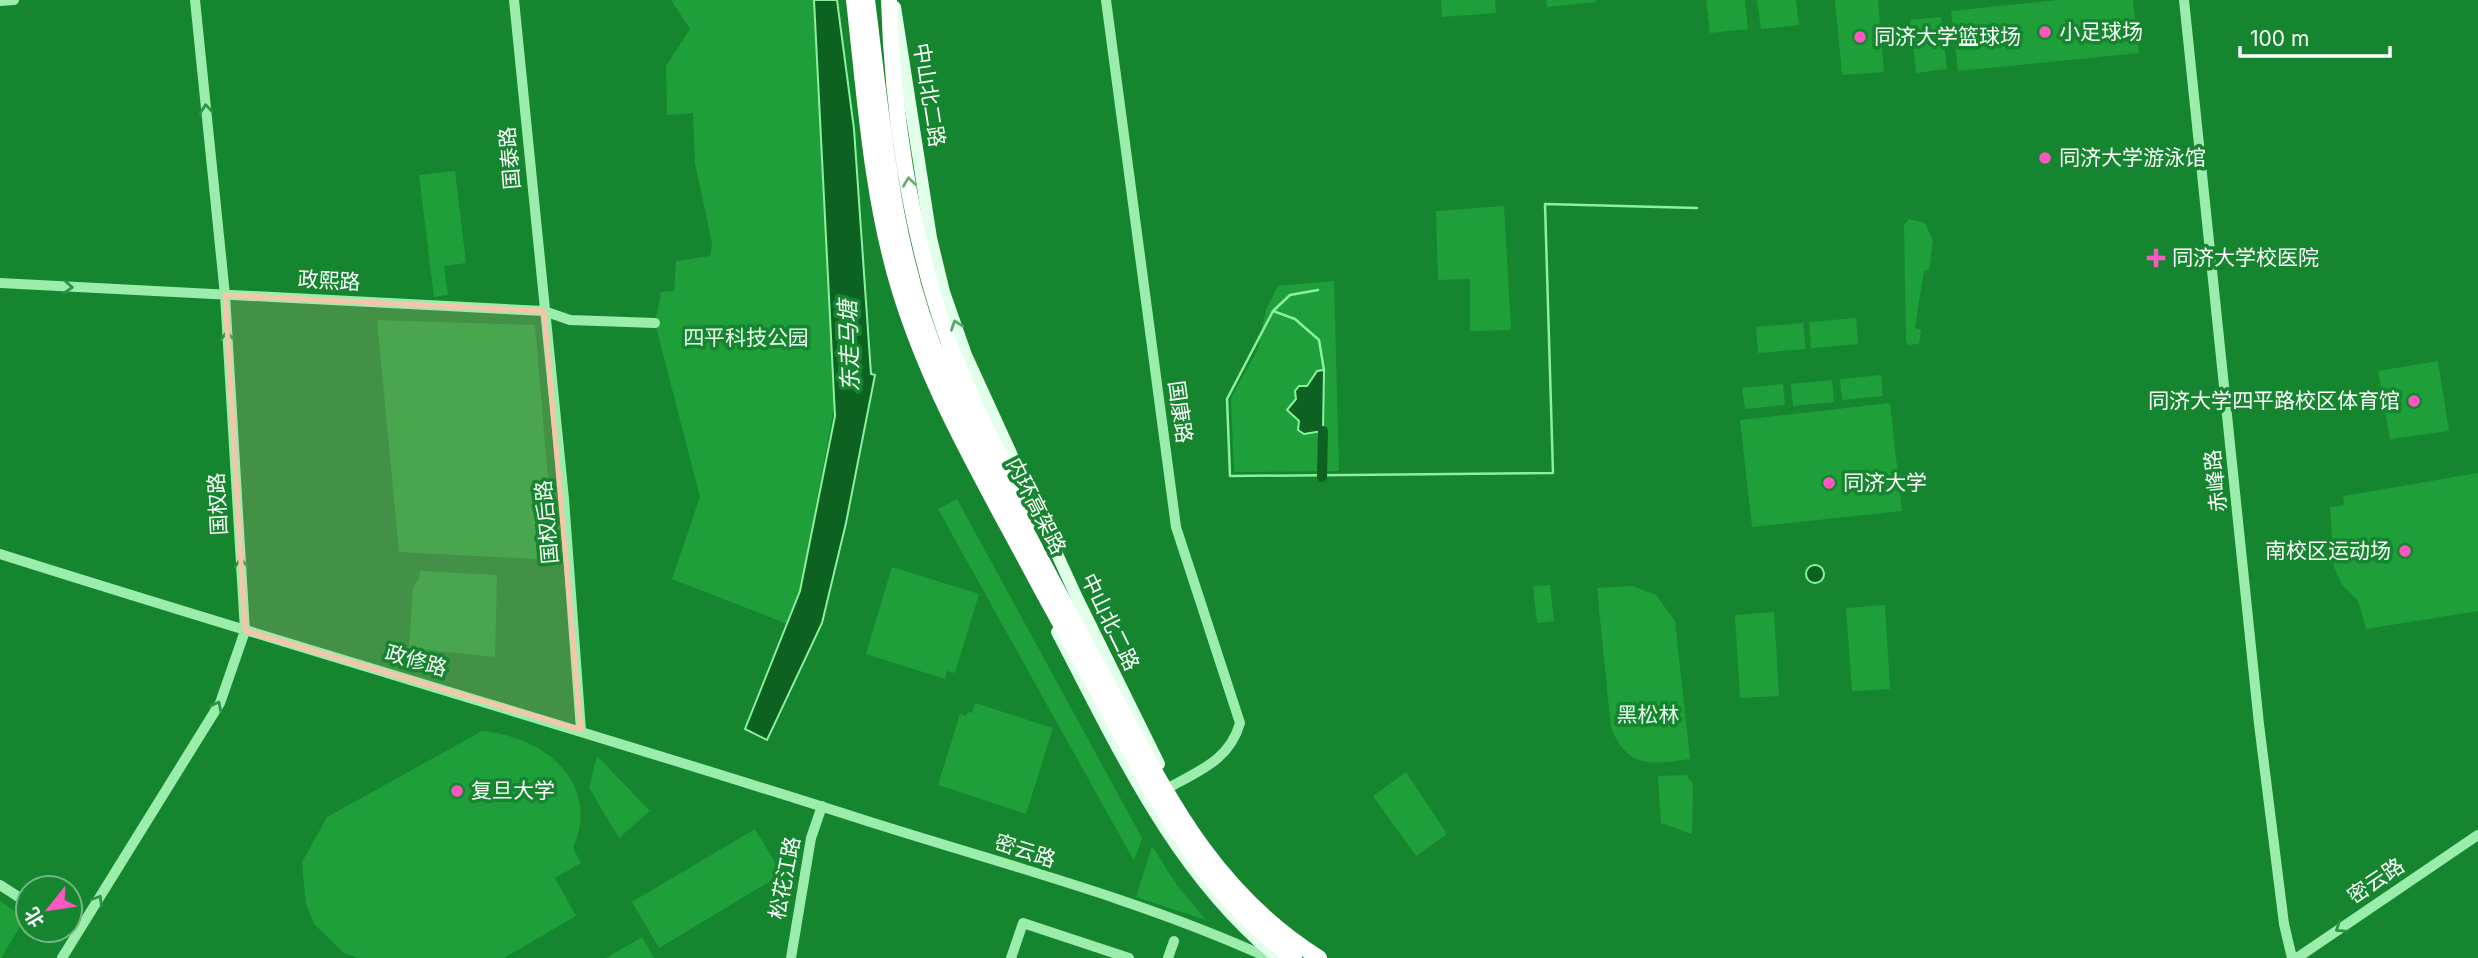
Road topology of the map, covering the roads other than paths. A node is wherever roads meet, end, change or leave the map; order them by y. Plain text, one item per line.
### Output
1 (14, 0) edge
2 (195, 0) edge
3 (514, 0) edge
4 (854, 0) edge
5 (866, 0) edge
6 (891, 0) edge
7 (1105, 0) edge
8 (2184, 0) edge
9 (0, 1) edge
10 (0, 283) edge
11 (225, 295) junction
12 (544, 311) junction
13 (655, 323) dead end
14 (0, 554) edge
15 (245, 631) junction
16 (1119, 706) junction
17 (581, 730) junction
18 (1170, 787) junction
19 (822, 806) junction
20 (2478, 835) edge
21 (84, 915) edge
22 (1236, 921) junction
23 (1217, 935) junction
24 (1174, 941) dead end
25 (791, 958) edge
26 (1011, 958) edge
27 (1129, 958) edge
28 (1168, 958) edge
29 (1269, 958) edge
30 (1278, 958) edge
31 (1294, 958) edge
32 (1319, 958) edge
33 (1331, 958) edge
34 (2294, 958) edge

1 - 9 street
11 -> 2 street, 国权路
3 - 12 street, 国泰路
4 - 31 highway, 内环高架路, bridge
5 - 16 highway, 内环高架路
5 - 22 main road
16 -> 6 highway
18 -> 6 main road, 中山北二路
7 - 18 street, 国康路
8 - 34 street, 赤峰路
10 -> 11 street, 政熙路
11 - 12 street, 政熙路
15 -> 11 street, 国权路
12 - 13 street, 政熙路
12 - 17 street, 国权后路
14 - 15 street, 政修路
15 - 17 street, 政修路
21 -> 15 street, 国权路
16 - 32 highway, 内环高架路
17 - 19 street, 政修路
18 - 33 main road, 中山北二路
19 - 23 street, 密云路
19 - 25 street, 松花江路
20 -> 34 street, 密云路
22 - 23 street
22 - 30 main road
23 - 29 street, 密云路
24 - 28 street
26 - 27 street

